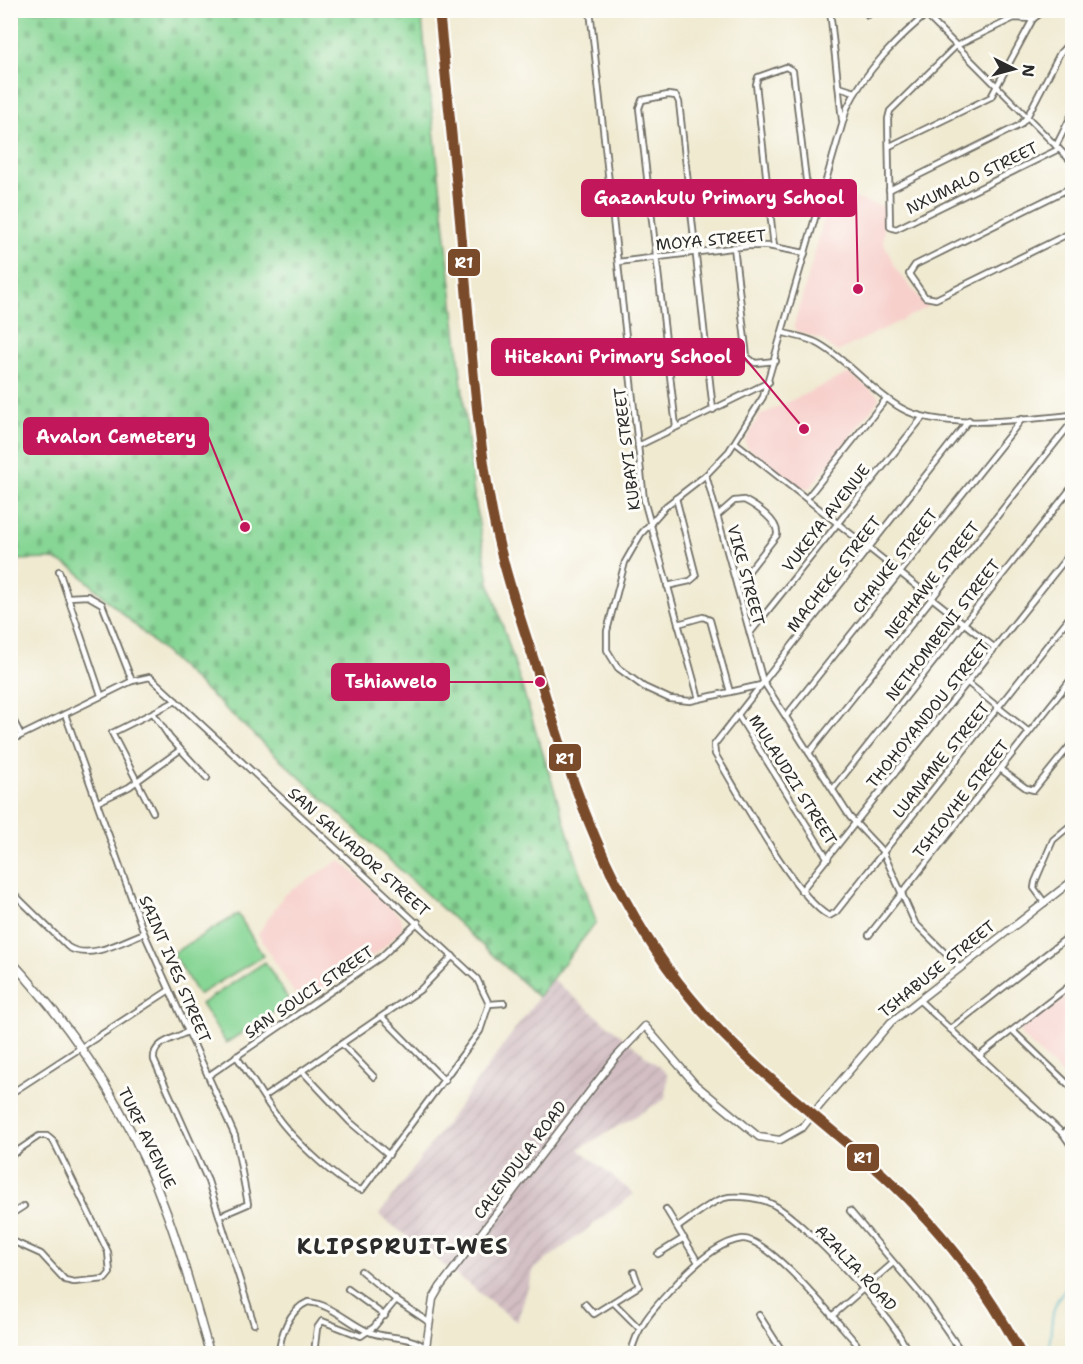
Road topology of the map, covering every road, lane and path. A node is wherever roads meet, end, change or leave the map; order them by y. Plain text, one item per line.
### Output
1 (590, 10) edge
2 (830, 10) edge
3 (932, 10) edge
4 (1046, 10) edge
5 (926, 15) junction
6 (1034, 19) junction
7 (1072, 40) edge
8 (956, 46) junction
9 (839, 87) junction
10 (997, 89) junction
11 (855, 92) junction
12 (1072, 114) edge
13 (1027, 117) junction
14 (842, 123) junction
15 (890, 146) junction
16 (1058, 147) junction
17 (1072, 162) edge
18 (1072, 187) edge
19 (889, 190) junction
20 (823, 192) junction
21 (1072, 232) edge
22 (734, 247) junction
23 (774, 247) junction
24 (695, 252) junction
25 (806, 253) junction
26 (656, 256) junction
27 (618, 262) junction
28 (784, 333) junction
29 (776, 361) junction
30 (769, 382) junction
31 (886, 399) junction
32 (713, 410) junction
33 (1072, 415) edge
34 (922, 417) junction
35 (1022, 419) junction
36 (969, 420) junction
37 (1072, 422) edge
38 (676, 427) junction
39 (736, 442) junction
40 (638, 446) junction
41 (706, 474) junction
42 (1072, 487) edge
43 (676, 498) junction
44 (807, 498) junction
45 (718, 515) junction
46 (838, 522) junction
47 (650, 523) junction
48 (870, 548) junction
49 (1072, 551) edge
50 (59, 571) dead end
51 (901, 573) junction
52 (668, 586) junction
53 (737, 586) junction
54 (68, 597) junction
55 (933, 598) junction
56 (1072, 614) edge
57 (964, 623) junction
58 (678, 624) junction
59 (750, 633) junction
60 (995, 648) junction
61 (1072, 678) edge
62 (132, 681) junction
63 (762, 683) junction
64 (968, 683) junction
65 (729, 692) junction
66 (101, 695) junction
67 (699, 699) junction
68 (176, 701) junction
69 (999, 708) junction
70 (153, 713) junction
71 (10, 714) edge
72 (65, 714) junction
73 (738, 715) junction
74 (786, 716) junction
75 (1029, 732) junction
76 (21, 735) junction
77 (10, 741) edge
78 (1072, 743) edge
79 (180, 750) junction
80 (809, 753) junction
81 (1000, 769) junction
82 (207, 778) dead end
83 (136, 782) junction
84 (833, 789) junction
85 (98, 802) junction
86 (153, 812) dead end
87 (855, 823) junction
88 (1072, 824) edge
89 (883, 852) junction
90 (828, 859) junction
91 (1072, 880) edge
92 (10, 890) edge
93 (801, 891) junction
94 (901, 893) junction
95 (1044, 903) junction
96 (418, 922) junction
97 (144, 933) junction
98 (1072, 934) edge
99 (869, 935) dead end
100 (453, 956) junction
101 (10, 960) edge
102 (959, 967) junction
103 (1072, 984) edge
104 (168, 991) junction
105 (919, 1000) junction
106 (504, 1003) dead end
107 (489, 1004) junction
108 (382, 1017) junction
109 (645, 1026) joint
110 (951, 1029) junction
111 (1012, 1031) junction
112 (187, 1032) junction
113 (342, 1044) junction
114 (80, 1047) junction
115 (236, 1056) junction
116 (979, 1056) junction
117 (302, 1071) junction
118 (208, 1076) junction
119 (374, 1077) dead end
120 (445, 1081) junction
121 (1072, 1088) edge
122 (10, 1094) edge
123 (264, 1097) junction
124 (1072, 1125) edge
125 (1063, 1134) junction
126 (10, 1142) edge
127 (1072, 1147) edge
128 (17, 1152) junction
129 (389, 1155) junction
130 (10, 1156) edge
131 (24, 1206) dead end
132 (666, 1209) dead end
133 (850, 1211) dead end
134 (10, 1215) edge
135 (220, 1216) junction
136 (678, 1227) junction
137 (684, 1238) junction
138 (10, 1240) edge
139 (658, 1254) dead end
140 (698, 1262) junction
141 (893, 1263) junction
142 (362, 1271) dead end
143 (634, 1272) dead end
144 (348, 1289) dead end
145 (862, 1290) junction
146 (396, 1300) junction
147 (614, 1303) junction
148 (585, 1304) dead end
149 (759, 1315) dead end
150 (385, 1316) junction
151 (832, 1316) junction
152 (430, 1323) junction
153 (254, 1324) dead end
154 (640, 1329) junction
155 (368, 1332) junction
156 (425, 1351) edge
157 (210, 1353) edge
158 (279, 1353) edge
159 (314, 1353) edge
160 (631, 1353) edge
161 (784, 1353) edge
162 (861, 1353) edge
163 (908, 1353) edge
164 (963, 1353) edge

1 - 27 street, KUBAYI STREET
2 - 9 street
3 - 5 street
4 - 6 street
5 - 8 street
5 - 11 street
6 - 8 street
6 - 10 street
7 - 13 street
8 - 10 street
8 - 15 street
9 - 11 street
9 - 14 street
10 - 13 street
10 - 15 street
11 - 14 street
12 - 16 street, NXUMALO STREET
13 - 16 street
13 - 19 street
14 - 20 street
15 - 19 street
16 - 17 street
16 - 19 street, NXUMALO STREET
18 - 21 street
20 - 23 street
20 - 25 street
22 - 23 street, MOYA STREET
22 - 24 street, MOYA STREET
22 - 29 street
23 - 25 street, MOYA STREET
24 - 26 street, MOYA STREET
24 - 26 street
24 - 32 street
25 - 28 street
26 - 27 street, MOYA STREET
26 - 38 street
27 - 40 street, KUBAYI STREET
28 - 29 street
28 - 31 street
29 - 30 street
30 - 32 street
30 - 39 street
31 - 34 street
31 - 44 street
32 - 38 street
33 - 35 street
34 - 36 street
34 - 46 street, VUKEYA AVENUE
35 - 36 street
35 - 51 street, CHAUKE STREET
36 - 48 street, MACHEKE STREET
37 - 55 street, NEPHAWE STREET
38 - 40 street
39 - 41 street
39 - 44 street
40 - 47 street, KUBAYI STREET
41 - 43 street
41 - 45 street, VIKE STREET
42 - 57 street, NETHOMBENI STREET
43 - 47 street
43 - 52 street
44 - 46 street
45 - 53 street, VIKE STREET
45 - 53 street
46 - 48 street
46 - 59 street, VUKEYA AVENUE
47 - 52 street, KUBAYI STREET
47 - 67 street
48 - 51 street
48 - 63 street, MACHEKE STREET
49 - 60 street, THOHOYANDOU STREET
50 - 54 street
51 - 55 street
51 - 74 street, CHAUKE STREET
52 - 58 street, KUBAYI STREET
53 - 59 street, VIKE STREET
54 - 62 street
54 - 66 street
55 - 57 street
55 - 80 street, NEPHAWE STREET
56 - 69 street, LUANAME STREET
57 - 60 street
57 - 84 street, NETHOMBENI STREET
58 - 65 street
58 - 67 street, KUBAYI STREET
59 - 63 street, VIKE STREET
60 - 64 street, THOHOYANDOU STREET
61 - 75 street, TSHIOVHE STREET
62 - 66 street
62 - 68 street, SAN SALVADOR STREET
63 - 65 street
63 - 73 street, MACHEKE STREET
63 - 74 street, VIKE STREET
64 - 69 street
64 - 87 street, THOHOYANDOU STREET
65 - 67 street
66 - 72 street
68 - 70 street
68 - 96 street, SAN SALVADOR STREET
69 - 75 street
69 - 89 street, LUANAME STREET
70 - 79 street
70 - 83 street
71 - 76 street
72 - 76 street
72 - 85 street, SAINT IVES STREET
73 - 90 street, MULAUDZI STREET
73 - 93 street, MACHEKE STREET
74 - 80 street, VIKE STREET
75 - 81 street, TSHIOVHE STREET
76 - 77 street
78 - 81 street
79 - 82 street
79 - 83 street
80 - 84 street, VIKE STREET
81 - 94 street, TSHIOVHE STREET
83 - 85 street
83 - 86 street
84 - 87 street, VIKE STREET
85 - 97 street, SAINT IVES STREET
87 - 89 street, VIKE STREET
87 - 90 street, THOHOYANDOU STREET
88 - 95 street
89 - 93 street, LUANAME STREET
89 - 94 street
90 - 93 street, THOHOYANDOU STREET
91 - 95 street, TSHABUSE STREET
92 - 97 street
94 - 99 street, TSHIOVHE STREET
94 - 102 street
95 - 102 street, TSHABUSE STREET
96 - 100 street, SAN SALVADOR STREET
96 - 115 street, SAN SOUCI STREET
97 - 104 street, SAINT IVES STREET
98 - 110 street
100 - 107 street, SAN SALVADOR STREET
100 - 108 street
101 - 114 main road, TURF AVENUE
102 - 105 street, TSHABUSE STREET
103 - 111 street
104 - 112 street, SAINT IVES STREET
104 - 114 street
105 - 109 street, TSHABUSE STREET, bridge
105 - 110 street
106 - 107 street
107 - 120 street
108 - 113 street
108 - 120 street
109 - 152 street, CALENDULA ROAD
110 - 116 street
111 - 116 street
111 - 121 street
112 - 118 street, SAINT IVES STREET
112 - 135 street
113 - 117 street
113 - 119 street
114 - 122 street
114 - 157 main road, TURF AVENUE
115 - 118 street, SAN SOUCI STREET
115 - 123 street
116 - 125 street
117 - 123 street
117 - 129 street
118 - 135 street, SAINT IVES STREET
120 - 129 street
123 - 129 street
124 - 125 street
125 - 127 street
126 - 128 street
128 - 130 street
128 - 138 street
131 - 134 street
132 - 136 street
133 - 141 street
135 - 153 street
136 - 137 street
136 - 145 street, AZALIA ROAD
137 - 139 street
137 - 140 street
140 - 151 street
140 - 154 street
141 - 145 street
141 - 164 street
142 - 146 street
143 - 147 street
144 - 150 street
145 - 151 street
145 - 163 street, AZALIA ROAD
146 - 150 street
146 - 152 street
147 - 148 street
147 - 154 street
149 - 161 street
150 - 155 street
151 - 162 street
152 - 156 street, CALENDULA ROAD
154 - 160 street
155 - 156 street
155 - 158 street
155 - 159 street

